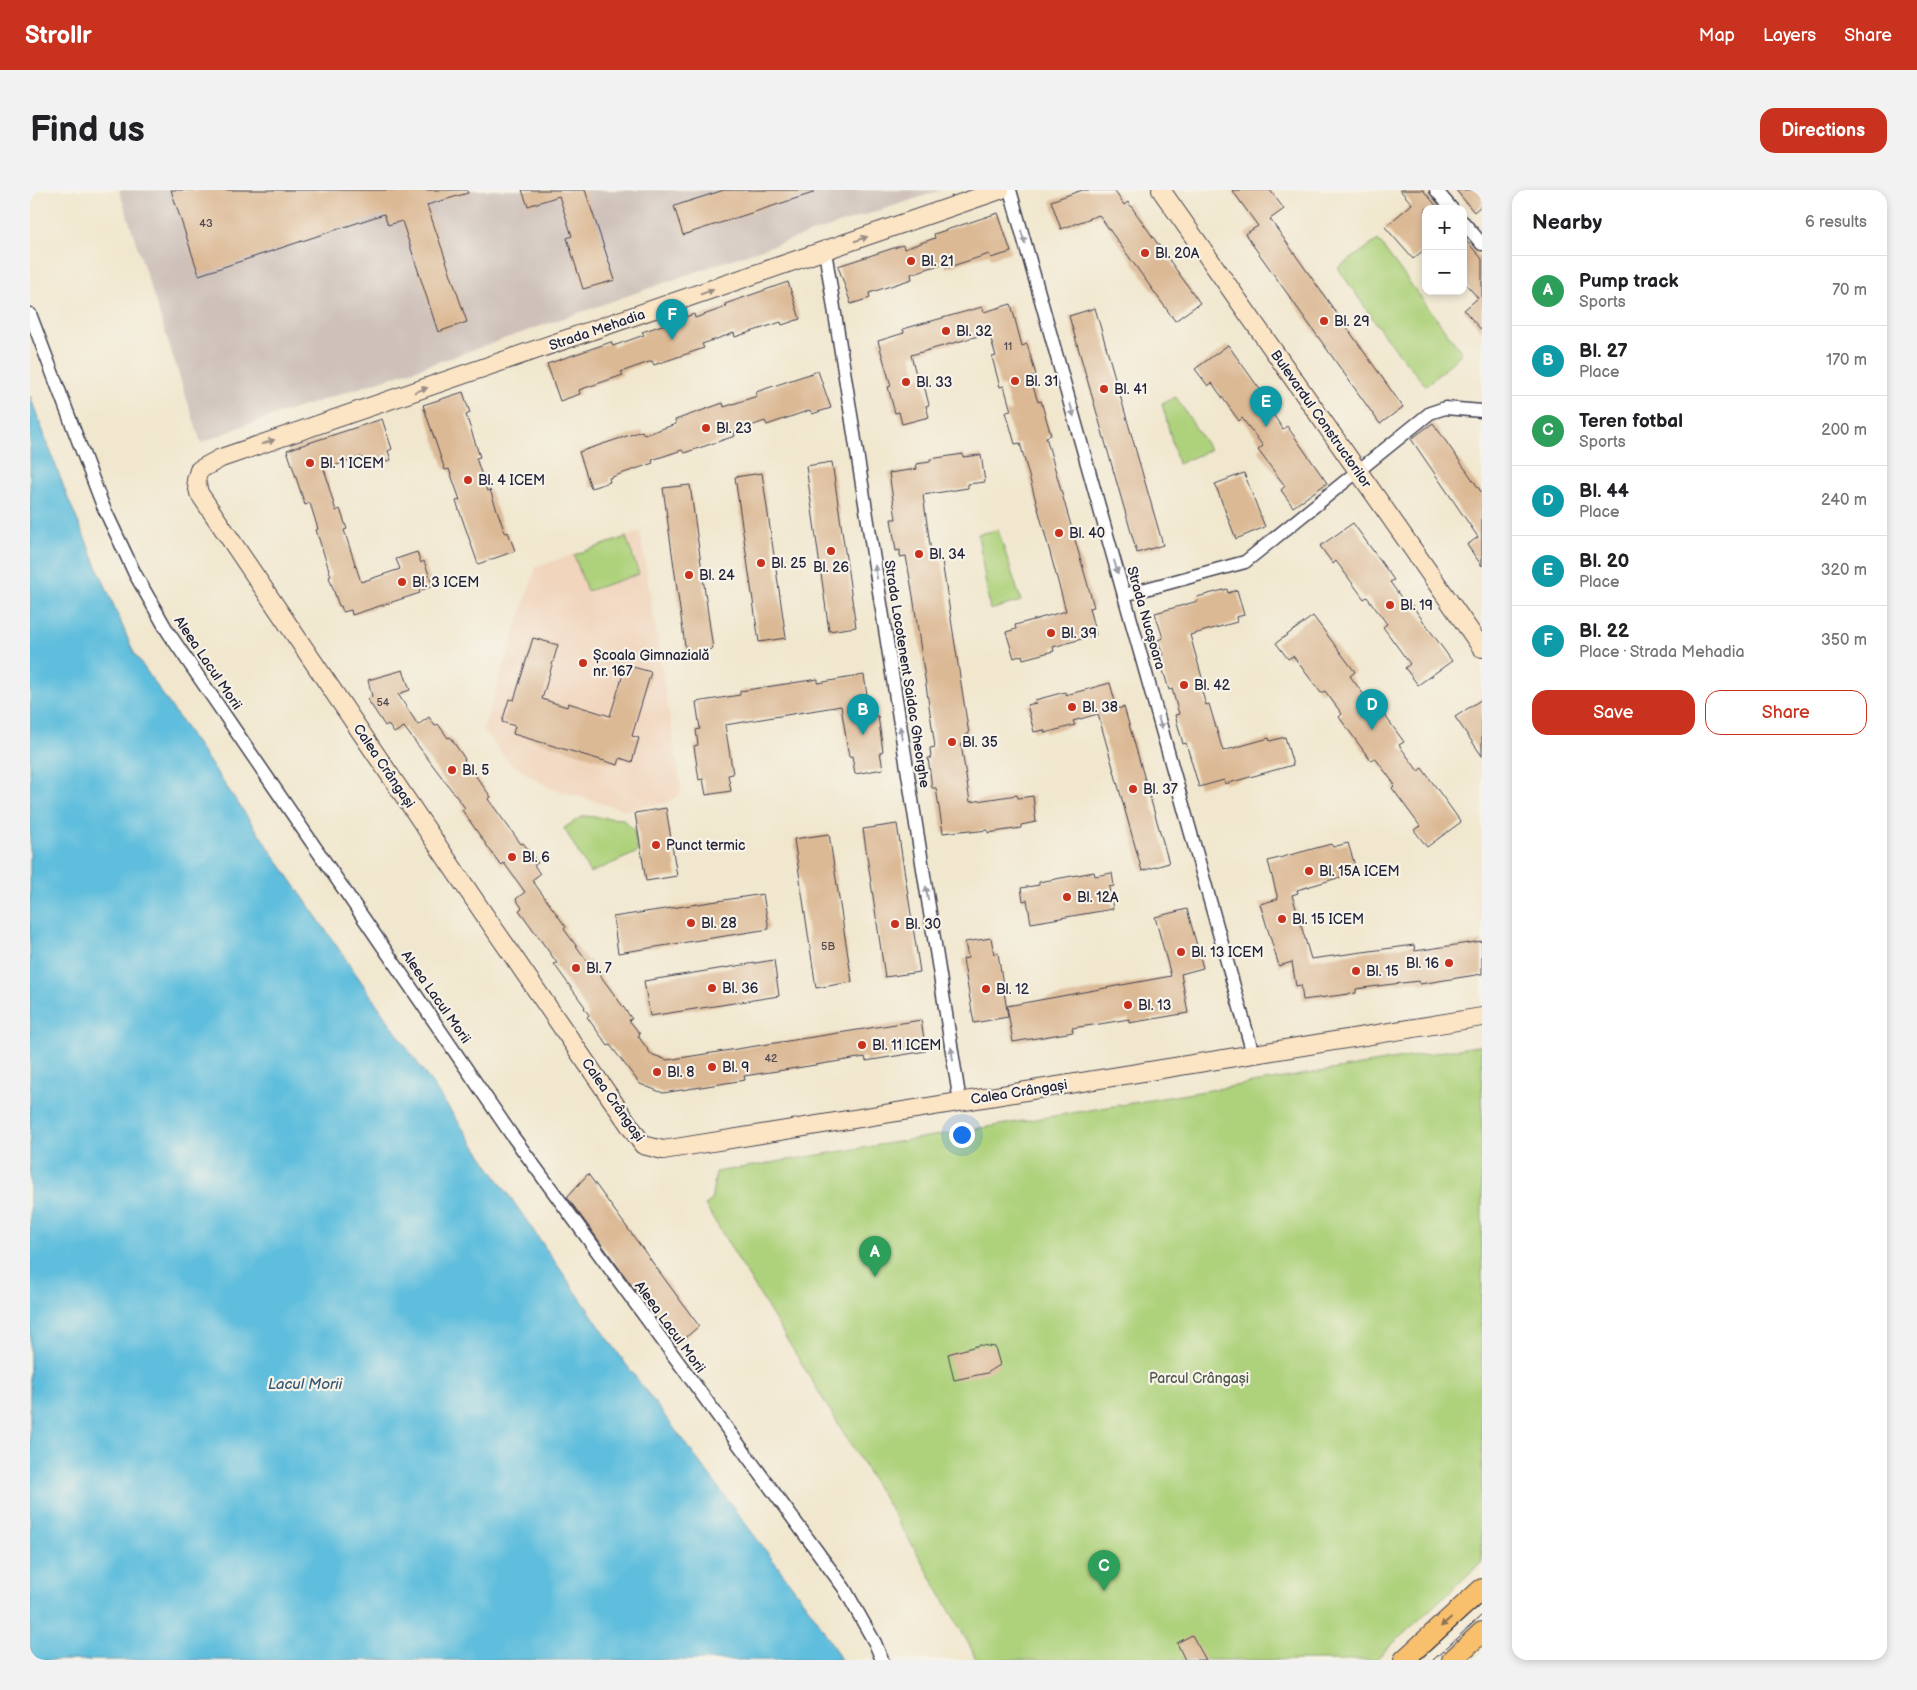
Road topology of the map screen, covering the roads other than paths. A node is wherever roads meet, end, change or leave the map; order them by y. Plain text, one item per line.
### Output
1 (1000, 190) edge
2 (1010, 190) edge
3 (1161, 190) edge
4 (1436, 190) edge
5 (1449, 205) edge
6 (1467, 227) edge
7 (1482, 244) edge
8 (825, 251) junction
9 (30, 314) edge
10 (1482, 411) edge
11 (221, 458) joint
12 (1358, 472) junction
13 (1124, 595) junction
14 (1482, 648) edge
15 (1482, 1018) edge
16 (1253, 1054) junction
17 (960, 1102) junction
18 (1482, 1589) edge
19 (1482, 1632) edge
20 (882, 1660) edge
21 (1404, 1660) edge
22 (1452, 1660) edge

8 -> 1 street, Strada Mehadia
2 -> 13 street, Strada Nucșoara
3 - 12 street, Bulevardul Constructorilor
4 - 5 street
6 - 7 street
11 -> 8 street, Strada Mehadia
17 -> 8 street, Strada Locotenent Saidac Gheorghe
9 - 20 street, Aleea Lacul Morii
10 - 12 street
11 - 17 street, Calea Crângași
12 - 13 street
12 - 14 street, Bulevardul Constructorilor
13 -> 16 street, Strada Nucșoara
15 - 16 street, Calea Crângași
16 - 17 street, Calea Crângași
18 -> 21 main road
19 - 22 main road

